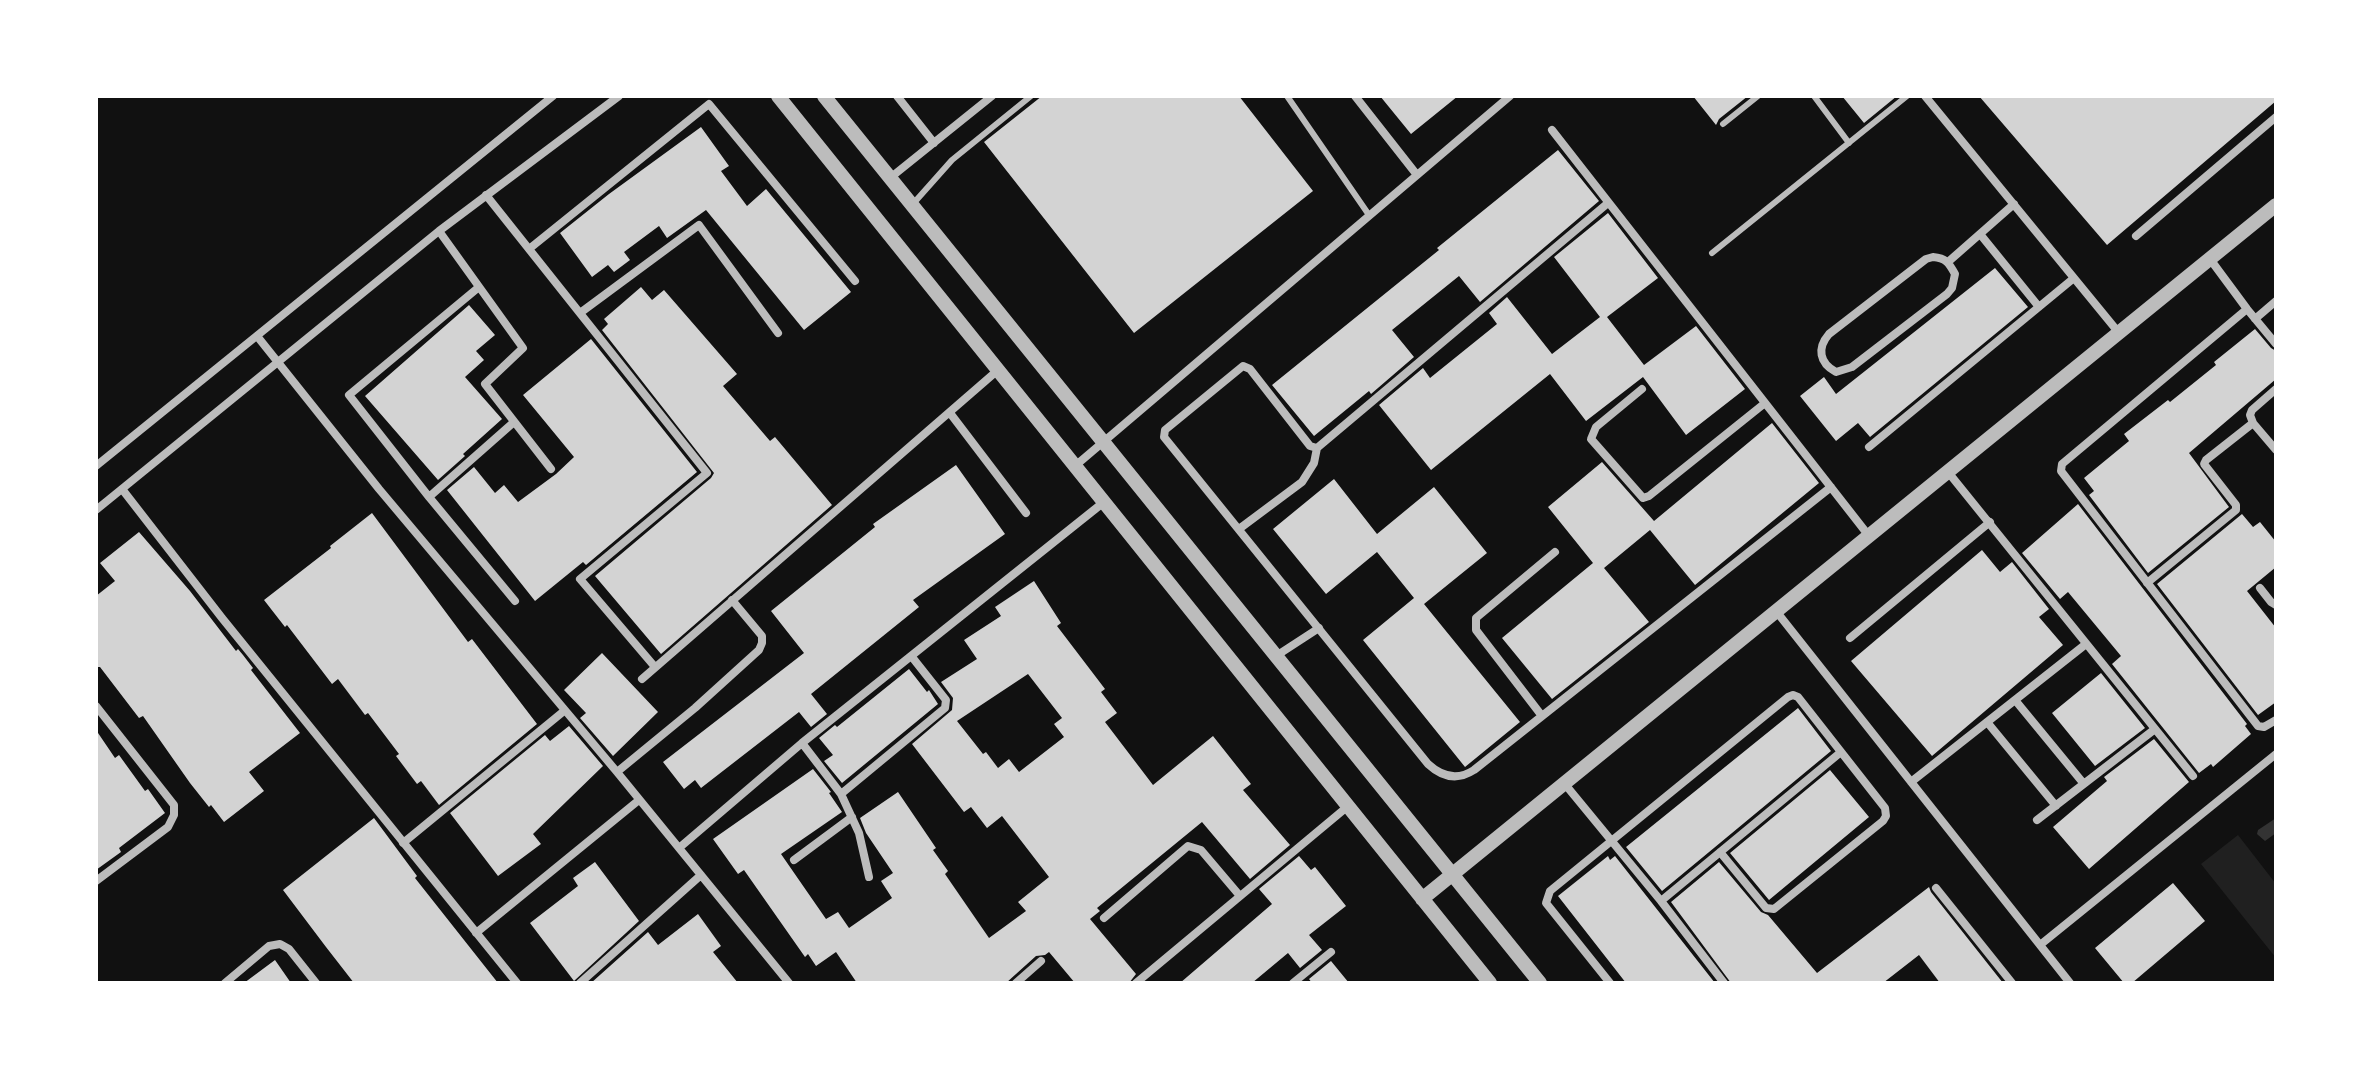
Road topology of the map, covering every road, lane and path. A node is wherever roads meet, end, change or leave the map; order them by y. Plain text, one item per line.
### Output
1 (553, 96) edge
2 (619, 96) edge
3 (778, 96) edge
4 (824, 96) edge
5 (897, 96) edge
6 (992, 96) edge
7 (1031, 96) edge
8 (1287, 96) edge
9 (1355, 96) edge
10 (1510, 96) edge
11 (1758, 96) edge
12 (1814, 96) edge
13 (1907, 96) edge
14 (1925, 96) edge
15 (2276, 117) edge
16 (1723, 124) dead end
17 (1552, 130) dead end
18 (934, 143) junction
19 (1849, 143) junction
20 (1417, 175) junction
21 (890, 178) junction
22 (486, 195) junction
23 (1608, 203) junction
24 (2014, 204) junction
25 (912, 205) junction
26 (2276, 205) edge
27 (1369, 215) junction
28 (439, 231) junction
29 (1980, 234) junction
30 (2136, 236) dead end
31 (529, 249) junction
32 (1712, 253) dead end
33 (2210, 259) junction
34 (1948, 262) junction
35 (2074, 278) junction
36 (855, 281) dead end
37 (479, 287) junction
38 (2276, 301) edge
39 (2039, 307) junction
40 (2247, 309) junction
41 (580, 313) junction
42 (2255, 319) junction
43 (778, 333) dead end
44 (2119, 333) junction
45 (257, 336) junction
46 (2276, 344) edge
47 (278, 361) junction
48 (998, 370) junction
49 (1642, 389) dead end
50 (2276, 389) edge
51 (1765, 403) junction
52 (950, 413) junction
53 (514, 422) junction
54 (2253, 423) junction
55 (1103, 442) junction
56 (1869, 447) dead end
57 (1317, 448) junction
58 (2276, 450) edge
59 (96, 466) edge
60 (1075, 466) junction
61 (551, 469) dead end
62 (1948, 472) junction
63 (1831, 487) junction
64 (122, 489) junction
65 (429, 497) junction
66 (1104, 502) junction
67 (96, 510) edge
68 (1026, 513) dead end
69 (1990, 522) junction
70 (1239, 529) junction
71 (1869, 536) junction
72 (1555, 552) dead end
73 (2147, 583) junction
74 (2260, 588) dead end
75 (732, 600) junction
76 (515, 601) dead end
77 (2276, 605) edge
78 (1776, 611) junction
79 (1319, 628) junction
80 (1850, 638) dead end
81 (2086, 644) junction
82 (1276, 656) junction
83 (912, 657) junction
84 (655, 667) junction
85 (642, 679) dead end
86 (2015, 700) junction
87 (96, 706) edge
88 (564, 711) junction
89 (1542, 716) junction
90 (2276, 720) edge
91 (1987, 722) junction
92 (2155, 729) junction
93 (802, 743) junction
94 (1841, 752) junction
95 (2276, 754) edge
96 (617, 772) junction
97 (2193, 776) dead end
98 (1911, 782) junction
99 (1564, 783) junction
100 (2084, 784) junction
101 (841, 794) junction
102 (639, 800) junction
103 (2056, 806) junction
104 (1347, 807) junction
105 (852, 817) junction
106 (2037, 820) dead end
107 (1611, 841) junction
108 (403, 843) junction
109 (679, 848) junction
110 (1720, 852) junction
111 (794, 860) dead end
112 (1452, 874) junction
113 (701, 875) junction
114 (869, 877) dead end
115 (96, 881) edge
116 (1936, 888) dead end
117 (1240, 896) junction
118 (1422, 899) junction
119 (1661, 901) junction
120 (1104, 918) dead end
121 (476, 933) junction
122 (2040, 945) junction
123 (1331, 952) dead end
124 (1041, 961) dead end
125 (225, 983) edge
126 (316, 983) edge
127 (517, 983) edge
128 (580, 983) edge
129 (789, 983) edge
130 (1016, 983) edge
131 (1136, 983) edge
132 (1293, 983) edge
133 (1490, 983) edge
134 (1540, 983) edge
135 (1610, 983) edge
136 (1724, 983) edge
137 (2012, 983) edge
138 (2070, 983) edge

1 - 45 street
2 - 22 street
3 - 48 street
4 - 21 street
5 - 18 street
6 - 18 street
7 - 25 lane
8 - 27 lane
9 - 20 street
10 - 20 street
11 - 16 lane
12 - 19 lane
13 - 19 lane
14 - 24 street
15 - 30 street
17 - 23 street
18 - 21 street
19 - 32 lane
20 - 27 street
21 - 25 street
22 - 28 street
22 - 31 street
23 - 51 street
23 - 57 street
24 - 29 street
24 - 35 street
25 - 55 street
26 - 33 street
27 - 55 street
28 - 37 street
28 - 47 street
29 - 34 street
29 - 39 street
31 - 36 street
31 - 41 street
33 - 40 street
33 - 44 street
34 - 34 street
35 - 39 street
35 - 44 street
37 - 53 street
37 - 65 street
38 - 42 street
39 - 56 street
40 - 42 street
40 - 73 street
41 - 43 street
41 - 84 street
42 - 46 street
44 - 62 street
45 - 47 street
45 - 59 street
47 - 64 street
47 - 88 street
48 - 52 street
48 - 60 street
49 - 51 street
50 - 54 street
51 - 63 street
52 - 68 street
52 - 75 street
53 - 61 street
53 - 65 street
54 - 58 street
54 - 73 street
55 - 60 street
55 - 82 street
57 - 70 street
57 - 70 street
60 - 66 street
62 - 69 street
62 - 71 street
63 - 71 street
63 - 89 street
64 - 67 street
64 - 108 street
65 - 76 street
66 - 83 street
66 - 104 street
69 - 80 street
69 - 81 street
70 - 79 street
71 - 78 street
72 - 89 street
73 - 90 street
74 - 77 street
75 - 84 street
75 - 96 street
78 - 98 street
78 - 99 street
79 - 82 street
79 - 89 street
81 - 86 street
81 - 92 street
82 - 112 street
83 - 93 street
83 - 101 street
84 - 85 street
86 - 91 street
86 - 100 street
87 - 115 street
88 - 96 street
88 - 108 street
91 - 98 street
91 - 103 street
92 - 97 street
92 - 100 street
93 - 101 street
93 - 109 street
94 - 107 street
94 - 110 street
94 - 110 street
95 - 122 street
96 - 102 street
98 - 122 street
99 - 107 street
99 - 112 street
100 - 103 street
101 - 105 street
102 - 109 street
102 - 121 street
103 - 106 street
104 - 117 street
104 - 118 street
105 - 111 street
105 - 114 street
107 - 119 street
107 - 135 street
108 - 121 street
109 - 113 street
110 - 119 street
112 - 118 street
112 - 134 street
113 - 128 street
113 - 129 street
116 - 137 street
117 - 120 street
117 - 131 street
118 - 133 street
119 - 136 street
121 - 127 street
122 - 138 street
123 - 132 street
124 - 130 street
125 - 126 street

